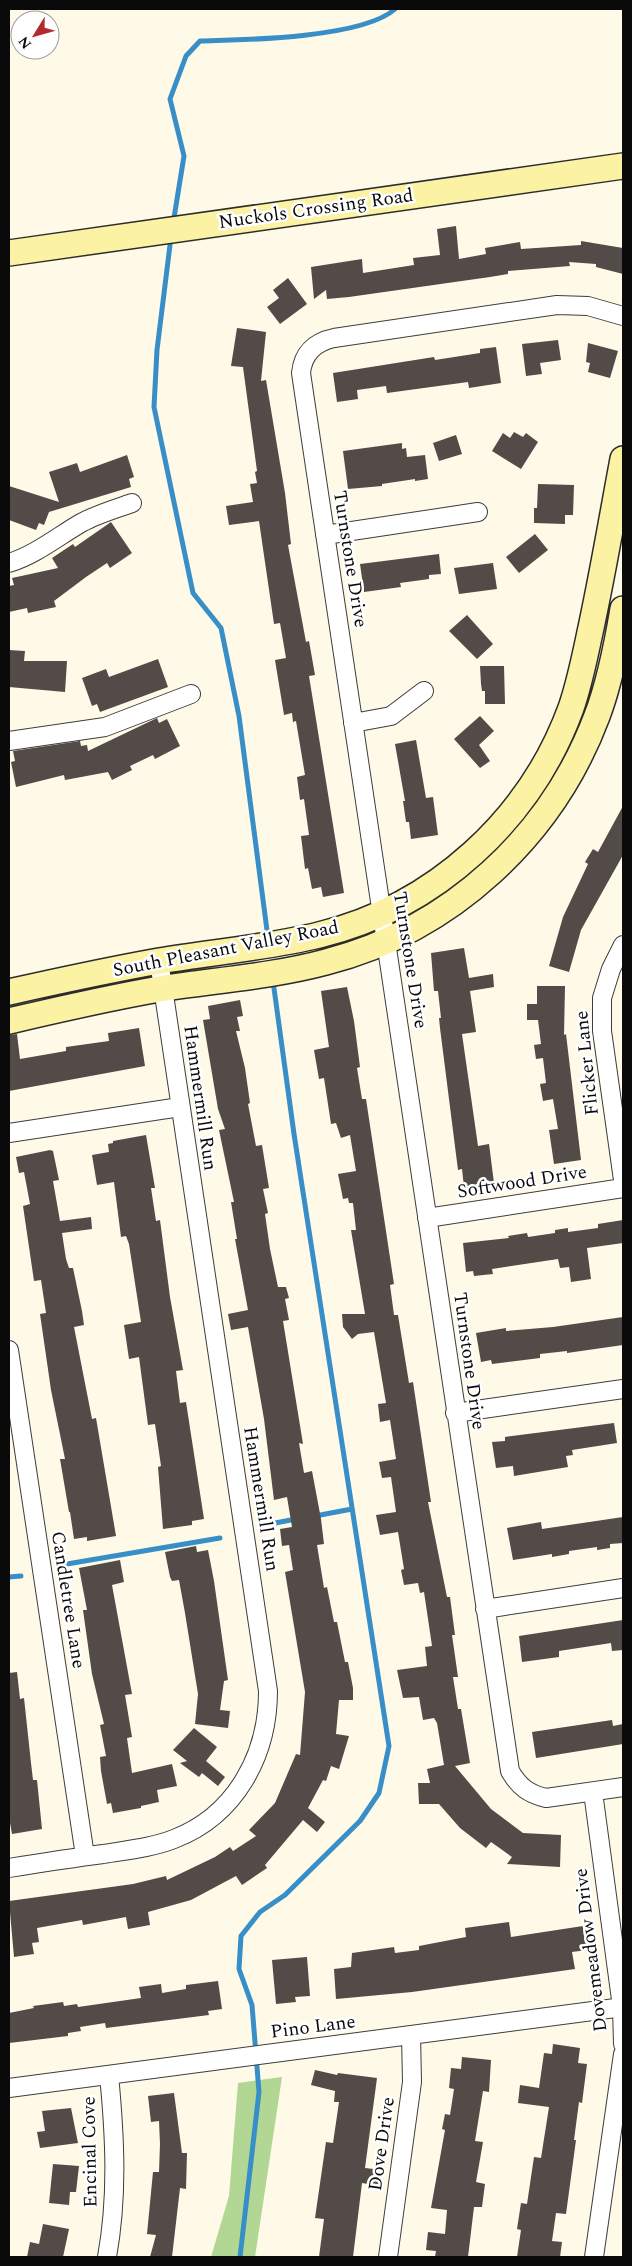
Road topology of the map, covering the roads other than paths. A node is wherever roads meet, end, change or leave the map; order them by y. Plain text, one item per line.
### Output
1 (623, 166) edge
2 (9, 253) edge
3 (623, 316) edge
4 (623, 459) edge
5 (132, 503) dead end
6 (478, 512) dead end
7 (325, 535) junction
8 (9, 563) edge
9 (594, 617) junction
10 (622, 618) edge
11 (424, 692) dead end
12 (191, 694) dead end
13 (353, 723) junction
14 (9, 742) edge
15 (381, 913) junction
16 (386, 942) junction
17 (623, 945) edge
18 (159, 961) junction
19 (163, 988) junction
20 (9, 992) edge
21 (9, 1021) edge
22 (180, 1107) junction
23 (9, 1133) edge
24 (623, 1180) edge
25 (623, 1188) edge
26 (427, 1218) junction
27 (9, 1350) edge
28 (623, 1389) edge
29 (455, 1413) junction
30 (623, 1588) edge
31 (485, 1608) junction
32 (623, 1787) edge
33 (594, 1792) junction
34 (86, 1856) junction
35 (9, 1868) edge
36 (622, 2007) edge
37 (411, 2035) junction
38 (623, 2044) edge
39 (623, 2054) edge
40 (109, 2075) junction
41 (9, 2088) edge
42 (107, 2257) edge
43 (388, 2257) edge
44 (594, 2257) edge

1 - 2 main road, Nuckols Crossing Road
3 - 7 street, Turnstone Drive
4 - 9 main road, South Pleasant Valley Road
5 - 8 street
6 - 7 street
7 - 13 street, Turnstone Drive
9 - 10 main road
9 - 15 main road, South Pleasant Valley Road
10 - 16 main road, South Pleasant Valley Road
11 - 13 street
12 - 14 street
13 - 15 street, Turnstone Drive
15 - 16 street, Turnstone Drive
15 - 18 main road, South Pleasant Valley Road
16 - 19 main road, South Pleasant Valley Road
16 - 26 street, Turnstone Drive
17 - 24 street, Flicker Lane
18 - 19 street, Hammermill Run
18 - 20 main road, South Pleasant Valley Road
19 - 21 main road, South Pleasant Valley Road
19 - 22 street, Hammermill Run
22 - 23 street
22 - 34 street, Hammermill Run
25 - 26 street, Softwood Drive
26 - 29 street, Turnstone Drive
27 - 34 street, Candletree Lane
28 - 29 street
29 - 31 street, Turnstone Drive
30 - 31 street
31 - 33 street, Turnstone Drive
32 - 33 street, Turnstone Drive
33 - 36 street, Dovemeadow Drive
34 - 35 street, Hammermill Run
36 - 37 street, Pino Lane
36 - 38 street, Dovemeadow Drive
37 - 40 street, Pino Lane
37 - 43 street, Dove Drive
39 - 44 street, Dovemeadow Drive
40 - 41 street, Pino Lane
40 - 42 street, Encinal Cove

